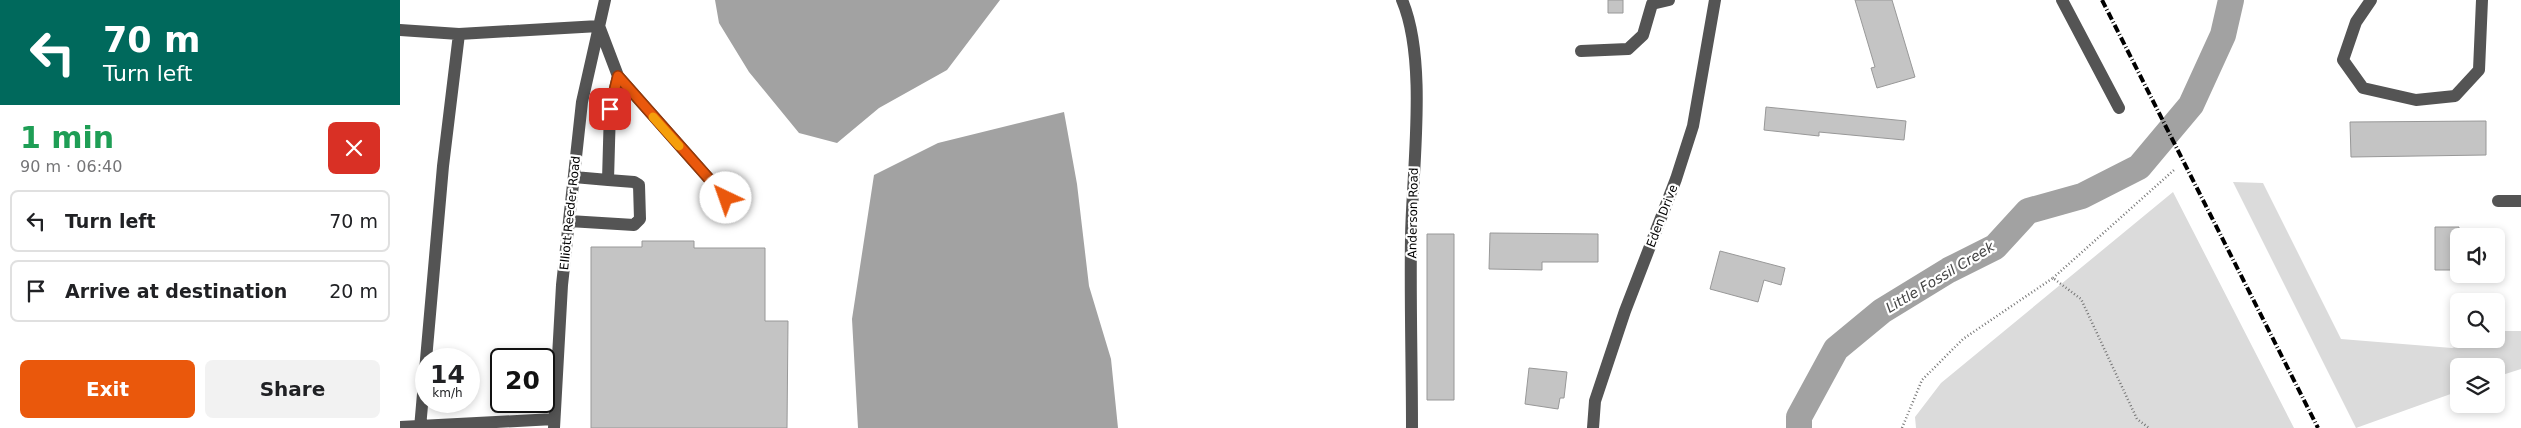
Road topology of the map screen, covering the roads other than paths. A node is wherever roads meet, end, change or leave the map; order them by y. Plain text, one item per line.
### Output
1 (605, 0) edge
2 (1402, 0) edge
3 (1669, 0) edge
4 (1714, 0) edge
5 (2062, 0) edge
6 (2371, 0) edge
7 (2482, 0) edge
8 (599, 26) junction
9 (400, 30) edge
10 (459, 34) junction
11 (1581, 52) dead end
12 (618, 76) junction
13 (2119, 108) dead end
14 (574, 177) junction
15 (608, 180) junction
16 (726, 198) dead end
17 (2498, 201) dead end
18 (2521, 201) edge
19 (569, 221) junction
20 (554, 423) edge
21 (400, 427) edge
22 (420, 427) edge
23 (1412, 428) edge
24 (1592, 428) edge

1 - 8 street, Elliott Reeder Road
2 - 23 street, Anderson Road
3 - 11 street
4 - 24 street, Eden Drive
5 - 13 street
6 - 7 street
8 - 10 street
8 - 12 street
8 - 14 street, Elliott Reeder Road
9 - 10 street
10 - 22 street
12 - 15 street
12 - 16 street
14 - 15 street
14 - 19 street, Elliott Reeder Road
15 - 19 street
17 - 18 street
19 - 20 street, Elliott Reeder Road
20 - 22 street
21 - 22 street

